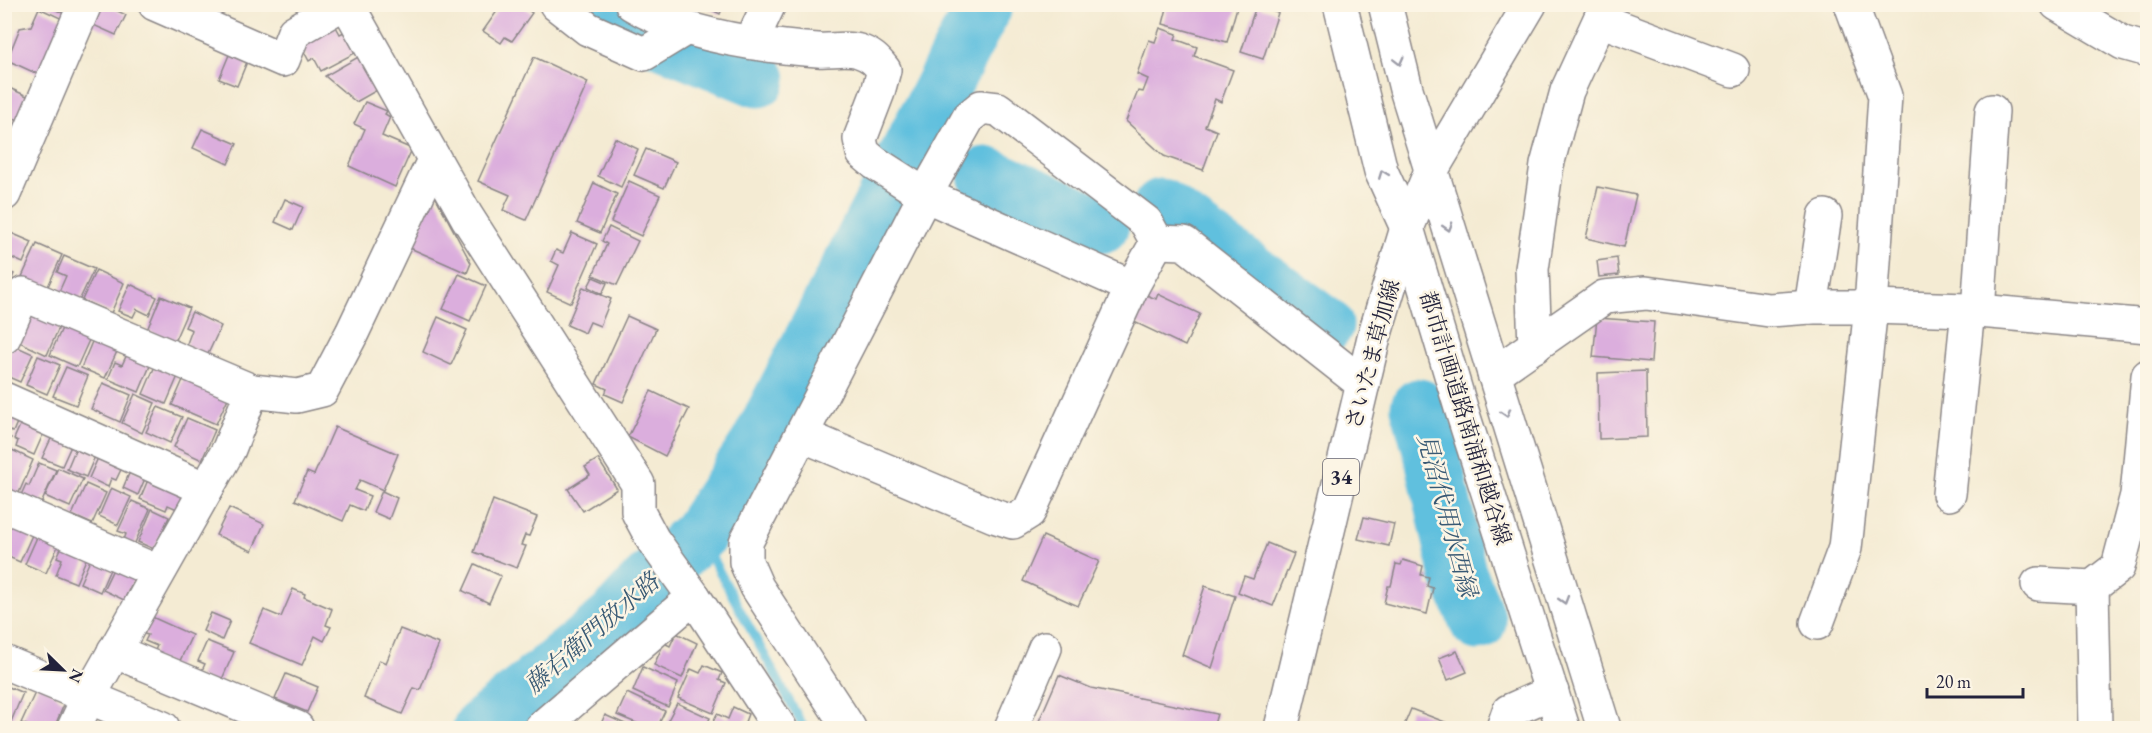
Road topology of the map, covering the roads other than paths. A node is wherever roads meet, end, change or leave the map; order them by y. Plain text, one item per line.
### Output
1 (86, 4) edge
2 (155, 4) edge
3 (342, 4) edge
4 (347, 4) edge
5 (556, 4) edge
6 (632, 4) edge
7 (769, 4) edge
8 (1340, 4) edge
9 (1385, 4) edge
10 (1530, 4) edge
11 (1851, 4) edge
12 (2057, 4) edge
13 (1603, 12) edge
14 (685, 29) junction
15 (751, 42) junction
16 (2148, 50) edge
17 (1733, 70) dead end
18 (1992, 111) dead end
19 (434, 160) junction
20 (1431, 171) junction
21 (921, 192) junction
22 (4, 194) edge
23 (1825, 216) dead end
24 (1407, 228) junction
25 (1157, 242) junction
26 (1132, 287) junction
27 (1811, 307) junction
28 (1871, 307) junction
29 (1973, 311) junction
30 (2148, 326) edge
31 (4, 338) edge
32 (1535, 346) junction
33 (1494, 374) junction
34 (2148, 376) edge
35 (1363, 384) junction
36 (252, 391) junction
37 (4, 399) edge
38 (802, 435) junction
39 (206, 489) junction
40 (1949, 495) dead end
41 (4, 505) edge
42 (2141, 507) edge
43 (158, 572) junction
44 (2038, 585) dead end
45 (2092, 587) junction
46 (694, 597) junction
47 (1817, 623) dead end
48 (1045, 648) dead end
49 (114, 651) junction
50 (4, 662) edge
51 (1552, 692) junction
52 (88, 698) junction
53 (776, 726) edge
54 (75, 729) edge
55 (163, 729) edge
56 (297, 729) edge
57 (541, 729) edge
58 (849, 729) edge
59 (1011, 729) edge
60 (1281, 729) edge
61 (1503, 729) edge
62 (1563, 729) edge
63 (1604, 729) edge
64 (2095, 729) edge

1 - 22 street
2 - 3 street
4 - 19 street
5 - 14 street
6 - 14 street
7 - 15 street
24 -> 8 street, 都市計画道路南浦和越谷線
9 -> 20 street, 都市計画道路南浦和越谷線
10 - 20 street, さいたま草加線 / 34
11 - 28 street
12 - 16 street
13 - 17 street
13 - 32 street
14 - 15 street
15 - 21 street
18 - 29 street
19 - 36 street
19 - 46 street
20 - 24 street, さいたま草加線 / 34
20 -> 33 street, 都市計画道路南浦和越谷線
21 - 25 street
21 - 26 street
21 - 38 street
23 - 27 street
24 - 35 street, さいたま草加線 / 34
24 - 51 street, 都市計画道路南浦和越谷線
25 - 26 street
25 - 35 street
26 - 38 street
27 - 28 street
27 - 32 street
28 - 29 street
28 - 47 street
29 - 30 street
29 - 40 street
31 - 36 street
32 - 33 street
33 -> 63 street, 都市計画道路南浦和越谷線
34 - 42 street
35 - 60 street, さいたま草加線 / 34
36 - 39 street
37 - 39 street
38 - 58 street
39 - 43 street
41 - 43 street
42 - 45 street
43 - 49 street
44 - 45 street
45 - 64 street
46 - 53 street
46 - 57 street
48 - 59 street
49 - 52 street
49 - 56 street
50 - 52 street
51 - 61 street
51 - 62 street, 都市計画道路南浦和越谷線
52 - 54 street
52 - 55 street

